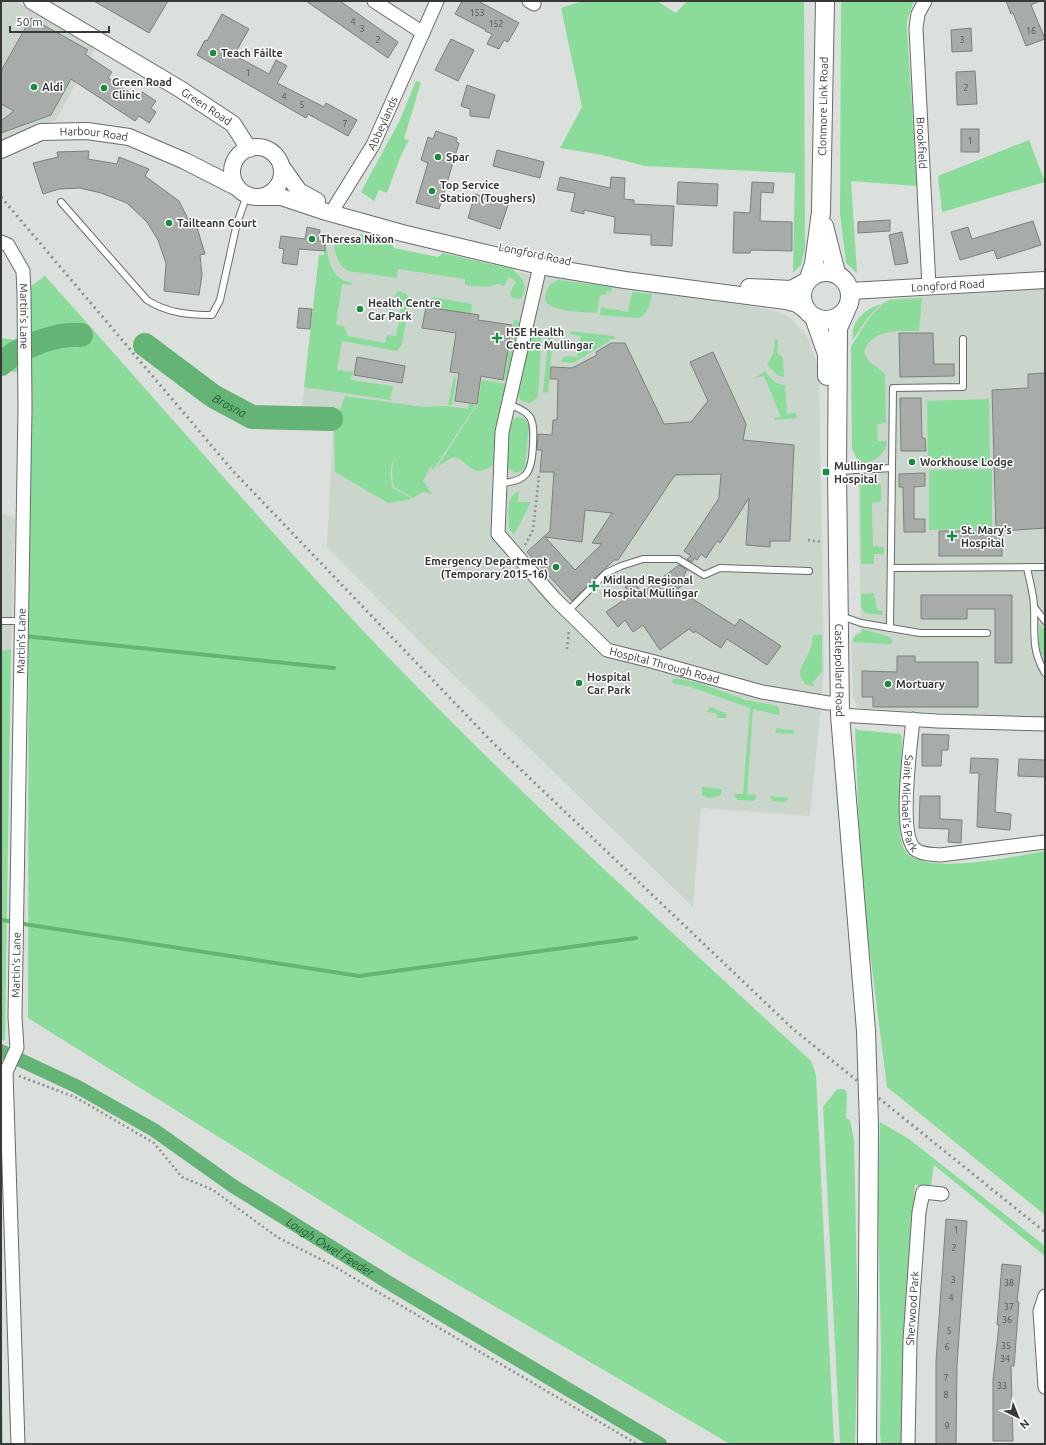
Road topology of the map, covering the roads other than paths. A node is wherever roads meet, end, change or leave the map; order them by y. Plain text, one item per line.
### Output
1 (32, 1) edge
2 (374, 1) edge
3 (437, 1) edge
4 (825, 1) edge
5 (924, 1) edge
6 (423, 33) junction
7 (249, 149) junction
8 (1, 150) edge
9 (185, 161) junction
10 (282, 167) junction
11 (232, 170) junction
12 (248, 193) junction
13 (61, 202) dead end
14 (334, 208) junction
15 (821, 212) junction
16 (389, 222) junction
17 (426, 239) junction
18 (1, 242) edge
19 (499, 247) junction
20 (542, 266) junction
21 (836, 273) junction
22 (807, 280) junction
23 (1045, 280) edge
24 (929, 287) junction
25 (850, 291) junction
26 (846, 310) junction
27 (811, 314) junction
28 (963, 339) dead end
29 (507, 404) junction
30 (892, 468) junction
31 (833, 471) junction
32 (500, 483) junction
33 (1027, 567) junction
34 (1045, 567) edge
35 (892, 568) junction
36 (809, 571) dead end
37 (1034, 607) junction
38 (568, 611) junction
39 (836, 614) junction
40 (1, 621) edge
41 (21, 621) junction
42 (1045, 621) edge
43 (890, 628) junction
44 (987, 633) dead end
45 (1045, 673) edge
46 (838, 707) junction
47 (913, 719) junction
48 (1045, 724) edge
49 (1045, 842) edge
50 (942, 1194) dead end
51 (1045, 1296) edge
52 (1045, 1387) edge
53 (18, 1444) edge
54 (867, 1444) edge
55 (908, 1444) edge

1 - 7 street, Green Road
2 - 6 street
3 - 6 street, Abbeylands
4 - 15 main road, Clonmore Link Road
5 - 24 street, Brookfield
6 - 14 street, Abbeylands
7 - 10 street
7 - 11 street
8 - 9 street, Harbour Road
9 - 11 street, Harbour Road
9 - 12 street, Harbour Road
10 - 12 street
10 - 14 street, Longford Road
11 - 12 street
12 - 13 lane
12 - 17 street
14 - 16 street, Longford Road
15 - 21 main road, Clonmore Link Road
15 - 22 main road, Clonmore Link Road
16 - 17 street
16 - 19 street, Longford Road
17 - 20 street
18 - 41 street, Martin's Lane
19 - 20 street
19 - 22 street, Longford Road
20 - 27 street
20 - 29 street, Hospital Through Road
21 - 22 main road
21 - 25 main road
22 - 27 main road
23 - 24 street, Longford Road
24 - 25 street, Longford Road
25 - 26 main road
26 - 27 main road
26 - 31 main road, Castlepollard Road
27 - 31 main road
28 - 30 lane
29 - 32 street, Hospital Through Road
29 - 32 lane
30 - 31 lane
30 - 35 lane
31 - 39 main road, Castlepollard Road
32 - 38 street, Hospital Through Road
33 - 34 lane
33 - 35 lane
33 - 37 lane
35 - 43 lane
36 - 38 lane
37 - 42 lane
37 - 45 lane
38 - 46 street, Hospital Through Road
39 - 43 lane
39 - 46 main road, Castlepollard Road
40 - 41 lane
41 - 53 street, Martin's Lane
43 - 44 lane
46 - 47 street
46 - 54 main road, Castlepollard Road, bridge
47 - 48 street
47 - 49 street, Saint Michael's Park
50 - 55 street, Sherwood Park
51 - 52 street

